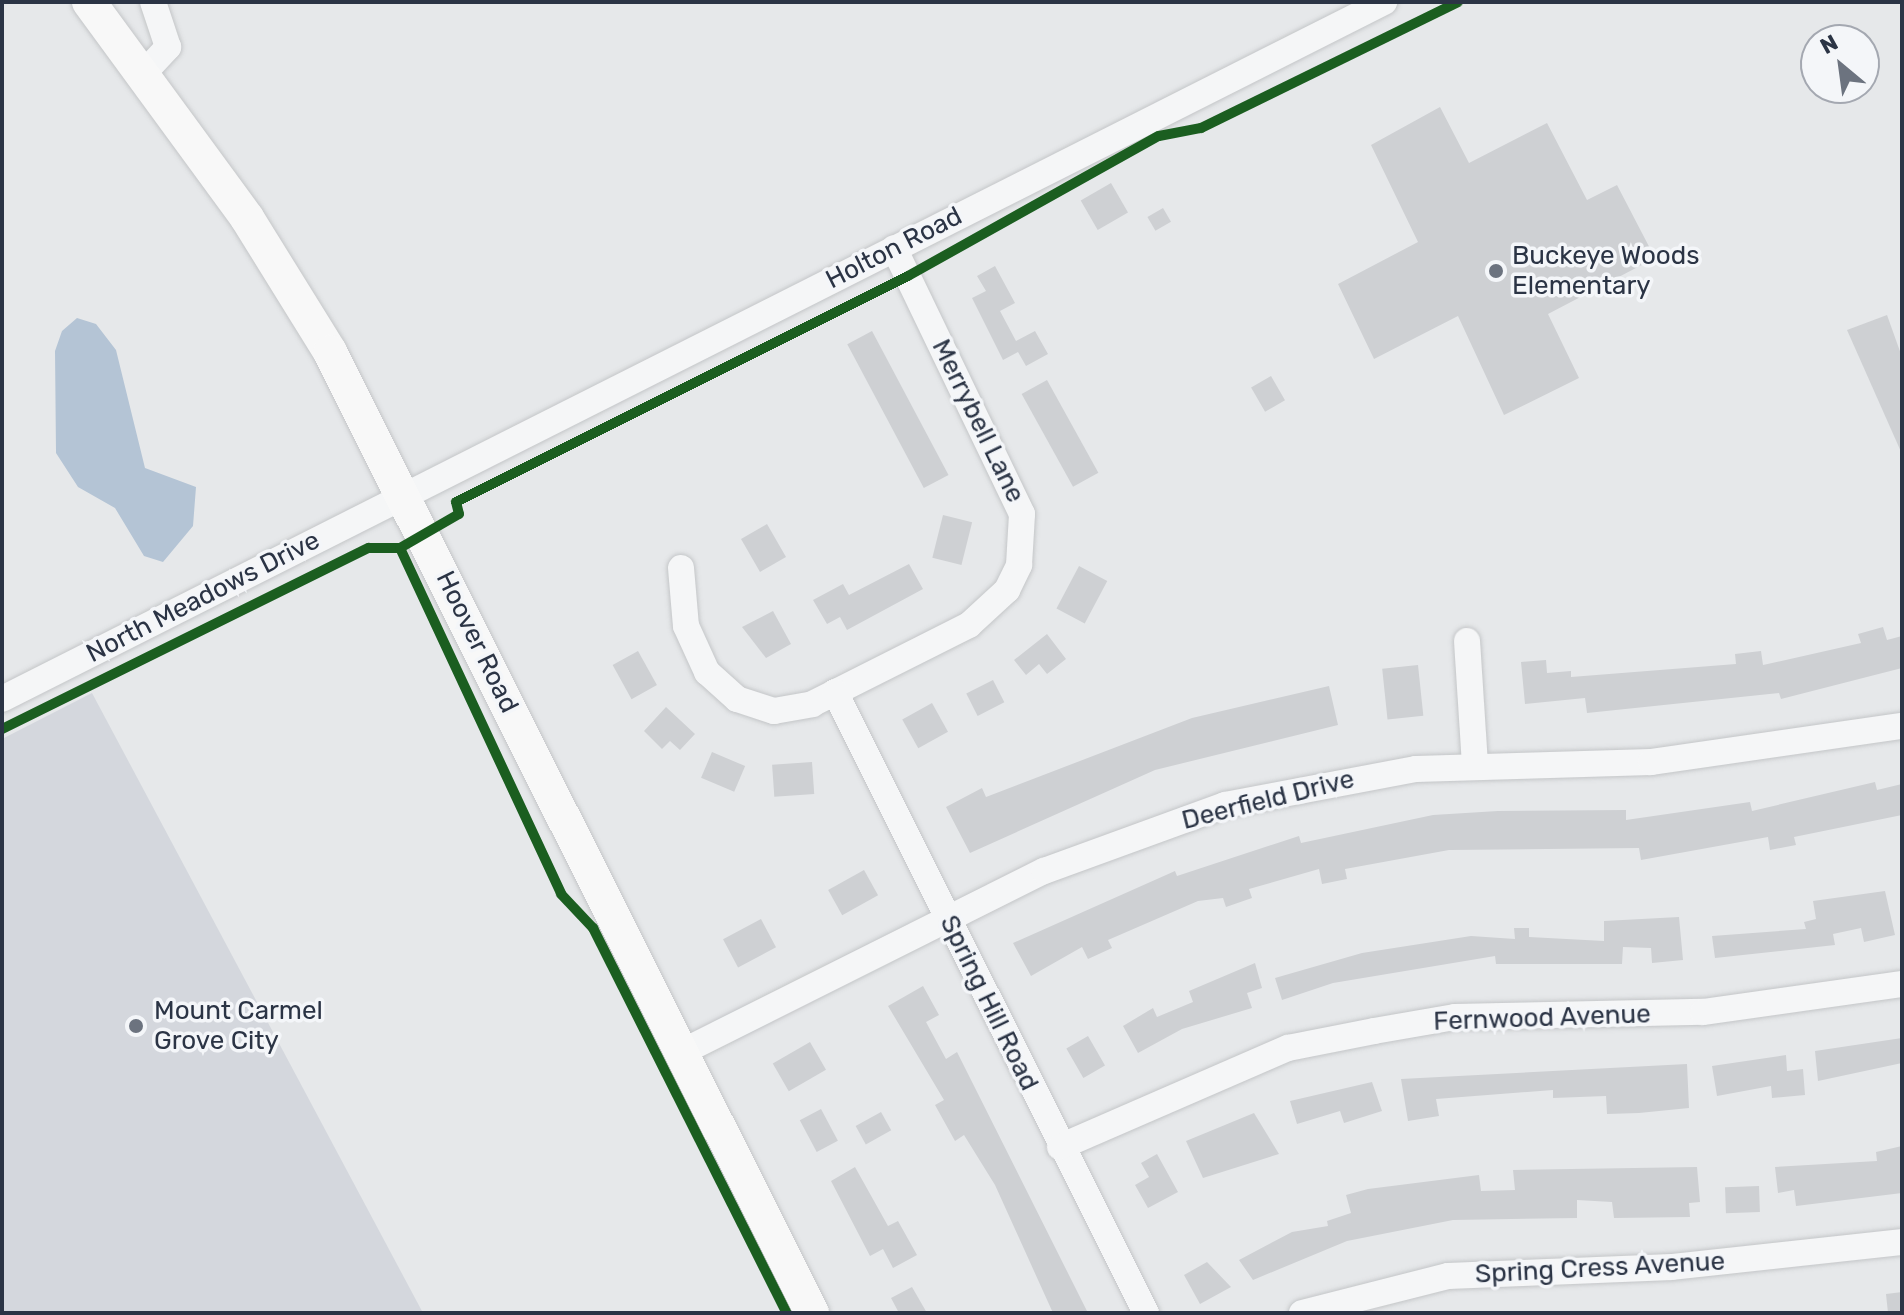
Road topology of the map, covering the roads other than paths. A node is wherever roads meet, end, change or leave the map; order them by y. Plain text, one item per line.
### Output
1 (89, 2) edge
2 (153, 2) edge
3 (1384, 2) edge
4 (143, 74) junction
5 (894, 248) junction
6 (403, 496) junction
7 (681, 568) dead end
8 (1467, 641) dead end
9 (835, 692) junction
10 (2, 699) edge
11 (1902, 726) edge
12 (1475, 766) junction
13 (947, 918) junction
14 (1902, 984) edge
15 (682, 1052) junction
16 (1060, 1147) junction
17 (1902, 1242) edge
18 (812, 1313) edge
19 (1146, 1313) edge
20 (1302, 1313) edge

1 - 4 main road, Hoover Road
2 - 4 street
3 - 5 street, Holton Road
4 - 6 main road, Hoover Road
5 - 6 street, Holton Road
5 - 9 street, Merrybell Lane
6 - 10 street, North Meadows Drive
6 - 15 main road, Hoover Road
7 - 9 street, Merrybell Lane
8 - 12 street
9 - 13 street, Spring Hill Road
11 - 12 street, Deerfield Drive
12 - 13 street, Deerfield Drive
13 - 15 street, Deerfield Drive
13 - 16 street, Spring Hill Road
14 - 16 street, Fernwood Avenue
15 - 18 main road, Hoover Road
16 - 19 street, Spring Hill Road
17 - 20 street, Spring Cress Avenue

